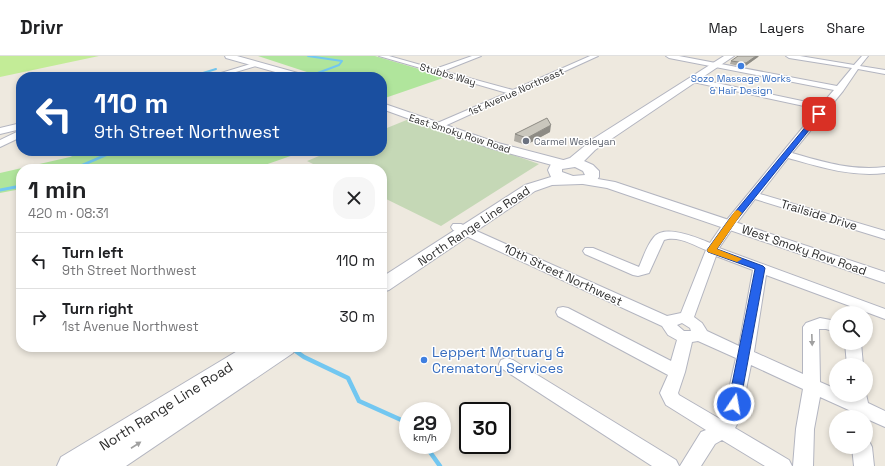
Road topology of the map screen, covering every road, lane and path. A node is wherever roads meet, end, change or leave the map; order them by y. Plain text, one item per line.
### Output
1 (229, 56) edge
2 (237, 56) edge
3 (382, 56) edge
4 (478, 56) edge
5 (595, 56) edge
6 (669, 56) edge
7 (730, 56) edge
8 (789, 56) edge
9 (865, 56) edge
10 (257, 64) junction
11 (716, 65) junction
12 (857, 68) junction
13 (435, 71) junction
14 (229, 72) edge
15 (287, 72) edge
16 (885, 72) edge
17 (693, 80) junction
18 (840, 89) junction
19 (513, 92) junction
20 (387, 108) edge
21 (824, 108) junction
22 (438, 126) junction
23 (16, 127) edge
24 (0, 132) edge
25 (16, 136) edge
26 (0, 144) edge
27 (785, 154) junction
28 (589, 165) junction
29 (561, 167) junction
30 (885, 170) edge
31 (576, 180) junction
32 (610, 185) junction
33 (753, 195) junction
34 (729, 225) junction
35 (462, 229) junction
36 (885, 235) edge
37 (712, 249) junction
38 (589, 251) dead end
39 (760, 268) junction
40 (387, 270) edge
41 (885, 278) edge
42 (387, 282) edge
43 (563, 312) dead end
44 (885, 314) edge
45 (686, 319) junction
46 (669, 323) junction
47 (829, 325) edge
48 (692, 336) junction
49 (269, 352) edge
50 (744, 355) junction
51 (254, 357) edge
52 (507, 364) dead end
53 (677, 372) junction
54 (812, 386) junction
55 (859, 407) edge
56 (885, 419) edge
57 (722, 430) junction
58 (863, 454) edge
59 (71, 466) edge
60 (103, 466) edge
61 (669, 466) edge
62 (690, 466) edge
63 (782, 466) edge
64 (803, 466) edge
65 (864, 466) edge

1 - 10 street
2 - 10 street
3 - 13 street, Stubbs Way
4 - 13 street
5 - 19 street, 1st Avenue Northeast
6 - 11 street
7 - 11 main road
8 - 12 street
9 - 12 street
10 - 14 street
10 - 15 street
11 - 17 main road
11 - 18 street
12 - 16 street
12 - 18 street
13 - 19 street, Stubbs Way
17 - 21 street
17 - 28 main road
18 - 21 street
19 - 22 street, 1st Avenue Northeast
20 - 22 street, East Smoky Row Road
21 - 27 street
22 - 29 street, East Smoky Row Road
23 - 24 street
25 - 26 street
27 - 30 street
27 - 33 street
28 - 29 main road
28 - 31 main road
28 - 32 street, West Smoky Row Road
29 - 31 main road
29 - 35 main road, North Range Line Road
31 - 32 street, West Smoky Row Road
31 - 35 main road, North Range Line Road
32 - 34 street, West Smoky Row Road
33 - 34 street
33 - 36 street, Trailside Drive
34 - 37 street
34 - 41 street, West Smoky Row Road
35 - 40 main road, North Range Line Road
35 - 42 main road, North Range Line Road
35 - 46 street, 10th Street Northwest
37 - 38 street
37 - 39 street
37 - 45 street
39 - 44 street
39 - 50 street
43 - 53 street
45 - 46 street
45 - 48 street
46 - 48 street, 10th Street Northwest
47 -> 54 street
48 - 50 street
48 - 53 street
49 - 51 main road, North Range Line Road
50 - 54 street
50 - 57 street
51 - 59 main road, North Range Line Road
60 -> 51 main road, North Range Line Road
52 - 61 street
53 - 57 street
54 - 55 street
54 - 64 street
55 - 56 street
57 - 62 street
57 - 63 street
58 - 65 street

